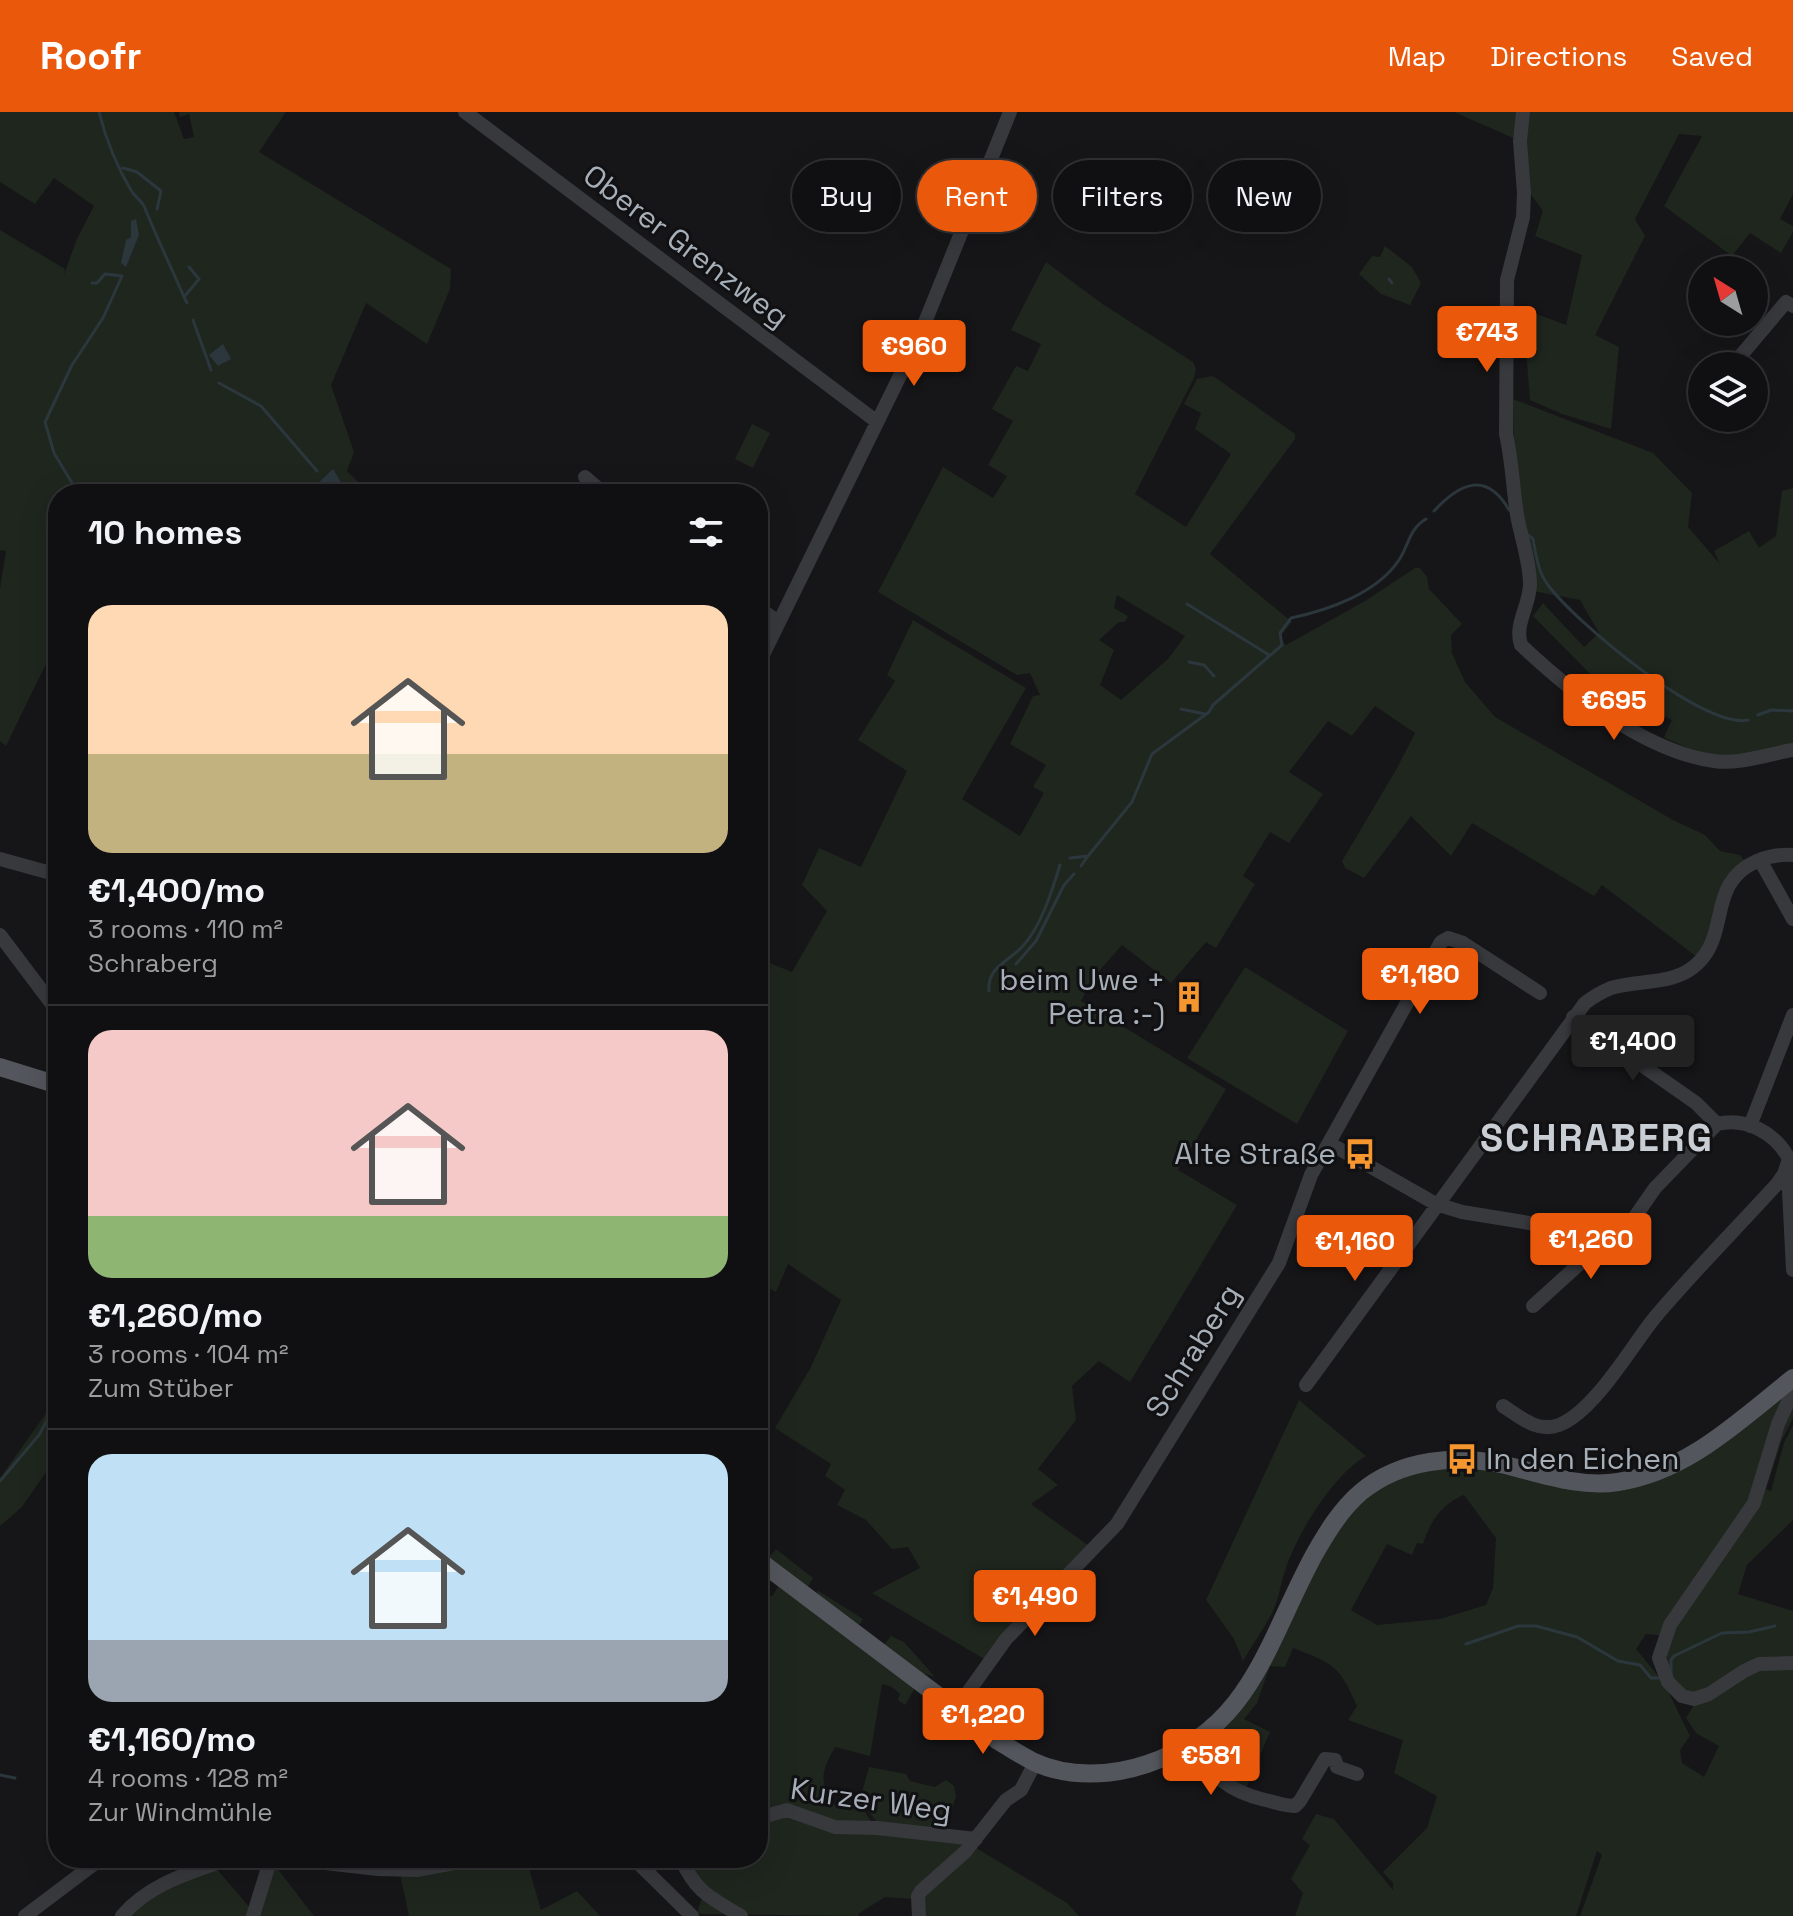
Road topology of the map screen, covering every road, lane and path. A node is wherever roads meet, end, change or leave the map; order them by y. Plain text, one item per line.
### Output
1 (465, 112) edge
2 (1010, 112) edge
3 (1523, 112) edge
4 (1793, 306) edge
5 (1744, 352) edge
6 (876, 421) junction
7 (585, 477) dead end
8 (592, 484) edge
9 (768, 614) edge
10 (778, 622) junction
11 (768, 644) edge
12 (1793, 750) edge
13 (1793, 855) edge
14 (0, 859) edge
15 (1760, 860) junction
16 (48, 872) edge
17 (1793, 919) edge
18 (0, 935) edge
19 (1540, 993) dead end
20 (48, 999) edge
21 (1793, 1015) edge
22 (1573, 1017) junction
23 (0, 1067) edge
24 (48, 1082) edge
25 (1717, 1124) junction
26 (1750, 1126) junction
27 (1329, 1143) junction
28 (1791, 1158) edge
29 (1436, 1204) junction
30 (1597, 1234) junction
31 (1793, 1270) edge
32 (1533, 1306) dead end
33 (1793, 1384) edge
34 (1306, 1385) dead end
35 (1503, 1406) dead end
36 (768, 1568) edge
37 (1793, 1663) edge
38 (956, 1709) junction
39 (1192, 1745) junction
40 (1035, 1763) junction
41 (1357, 1774) dead end
42 (768, 1815) edge
43 (976, 1839) junction
44 (89, 1868) edge
45 (202, 1868) edge
46 (268, 1868) edge
47 (369, 1868) edge
48 (428, 1868) edge
49 (643, 1868) edge
50 (686, 1868) edge
51 (25, 1916) edge
52 (122, 1916) edge
53 (253, 1916) edge
54 (692, 1916) edge
55 (741, 1916) edge
56 (919, 1916) edge

1 - 6 street, Oberer Grenzweg
2 - 6 street
3 - 12 street
4 - 5 street
6 - 10 street
7 - 8 street
9 - 10 street
10 - 11 street
13 - 15 street
14 - 16 street
15 - 17 street
15 - 22 street
18 - 20 street
19 - 27 street, Schraberg
21 - 26 street
22 - 25 street
22 - 29 street
23 - 24 main road
25 - 26 street
25 - 30 street
26 - 28 street
27 - 29 street
27 - 38 street, Schraberg
28 - 31 street
28 - 35 street
29 - 30 street
29 - 34 street
30 - 32 street
33 - 37 street
33 - 39 main road
36 - 38 main road
38 - 40 main road
39 - 40 main road
39 - 41 street
40 - 43 street, Kurzer Weg
42 - 43 street, Kurzer Weg
43 - 56 street
44 - 51 street
45 - 52 street
46 - 53 street
47 - 48 street
49 - 54 street
50 - 55 street

